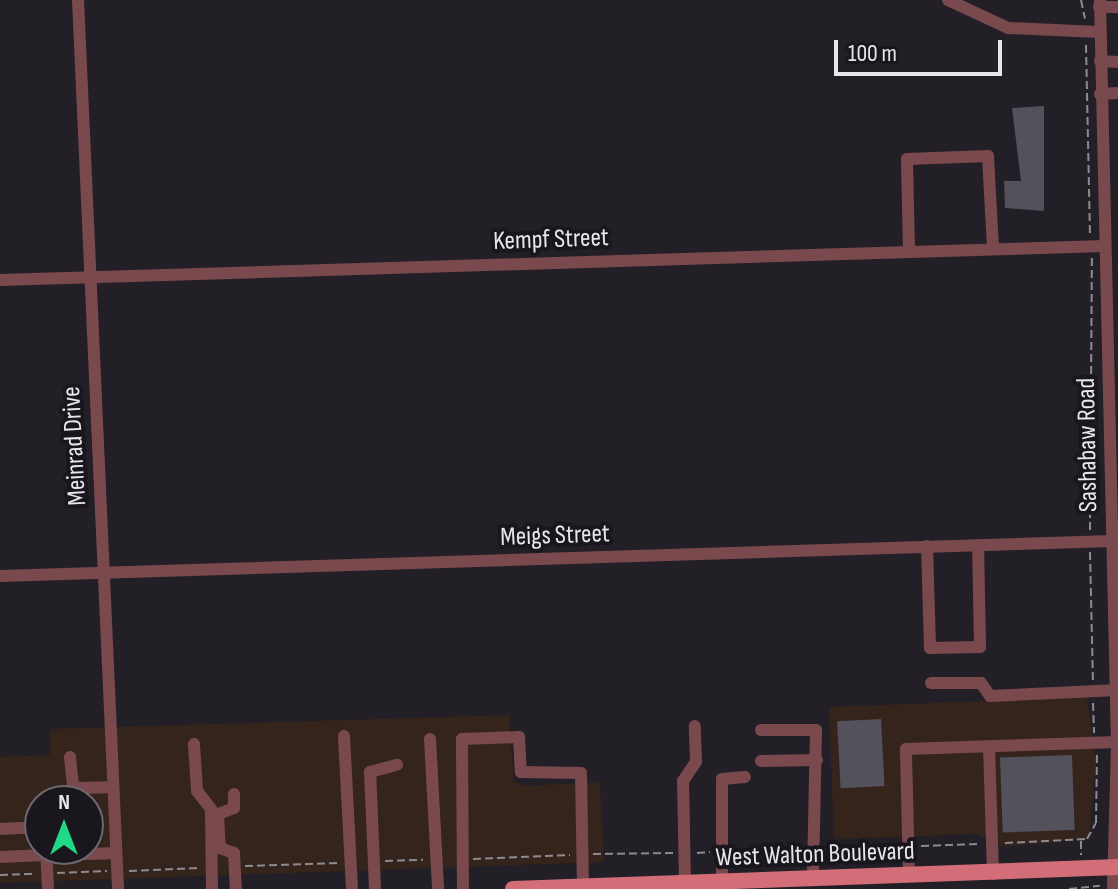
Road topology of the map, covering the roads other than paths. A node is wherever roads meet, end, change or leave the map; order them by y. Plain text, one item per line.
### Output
1 (78, 0) edge
2 (948, 0) edge
3 (1099, 4) edge
4 (1118, 7) edge
5 (1092, 32) junction
6 (1100, 61) junction
7 (1118, 62) edge
8 (1118, 93) edge
9 (1100, 94) junction
10 (1103, 193) junction
11 (1118, 193) edge
12 (1104, 246) junction
13 (993, 248) junction
14 (909, 250) junction
15 (89, 278) junction
16 (0, 280) edge
17 (1113, 359) edge
18 (1115, 525) edge
19 (1112, 541) junction
20 (978, 545) junction
21 (927, 546) junction
22 (103, 571) junction
23 (0, 576) edge
24 (931, 683) dead end
25 (1117, 690) edge
26 (695, 726) dead end
27 (761, 730) dead end
28 (344, 736) dead end
29 (430, 739) dead end
30 (1117, 742) edge
31 (194, 744) dead end
32 (989, 746) junction
33 (70, 757) dead end
34 (817, 760) junction
35 (761, 761) dead end
36 (397, 765) dead end
37 (1118, 776) edge
38 (745, 777) dead end
39 (112, 787) junction
40 (1118, 792) edge
41 (234, 794) dead end
42 (24, 828) edge
43 (0, 829) edge
44 (104, 853) edge
45 (116, 853) junction
46 (24, 854) edge
47 (0, 857) edge
48 (47, 865) edge
49 (1116, 867) edge
50 (993, 874) junction
51 (909, 876) junction
52 (722, 882) junction
53 (950, 882) edge
54 (685, 883) junction
55 (820, 883) edge
56 (667, 886) edge
57 (583, 887) junction
58 (48, 889) edge
59 (118, 889) edge
60 (212, 889) edge
61 (236, 889) edge
62 (352, 889) edge
63 (375, 889) edge
64 (438, 889) edge
65 (463, 889) edge
66 (514, 889) edge
67 (1113, 889) edge

1 - 15 street, Meinrad Drive
2 - 5 street
3 - 4 street
3 - 5 street, Sashabaw Road
5 - 6 street, Sashabaw Road
6 - 7 street
6 - 9 street, Sashabaw Road
8 - 9 street
9 - 10 street, Sashabaw Road
10 - 11 street
10 - 12 street, Sashabaw Road
12 - 13 street, Kempf Street
12 - 17 street, Sashabaw Road
13 - 14 street, Kempf Street
13 - 14 street
14 - 15 street, Kempf Street
15 - 16 street, Kempf Street
15 - 22 street, Meinrad Drive
17 - 18 street, Sashabaw Road
18 - 19 street, Sashabaw Road
19 - 20 street, Meigs Street
19 - 25 street, Sashabaw Road
20 - 21 street, Meigs Street
20 - 21 street
21 - 22 street, Meigs Street
22 - 23 street, Meigs Street
22 - 39 street, Meinrad Drive
24 - 25 street
25 - 30 street, Sashabaw Road
26 - 54 street
27 - 34 street
28 - 62 street
29 - 64 street
30 - 32 street
30 - 37 street, Sashabaw Road
31 - 60 street
32 - 50 street
32 - 51 street
33 - 39 street
34 - 35 street
34 - 55 street
36 - 63 street
37 - 40 street, Sashabaw Road
38 - 52 street
39 - 45 street, Meinrad Drive
40 - 49 street, Sashabaw Road
41 - 61 street
42 - 43 street
44 - 45 street
45 - 59 street, Meinrad Drive
46 - 47 street
48 - 58 street
49 - 50 main road, West Walton Boulevard
49 - 67 street, Sashabaw Road
50 - 53 main road, West Walton Boulevard
51 - 53 main road, West Walton Boulevard
51 - 55 main road, West Walton Boulevard
52 - 54 main road, West Walton Boulevard
52 - 55 main road, West Walton Boulevard
54 - 56 main road, West Walton Boulevard
56 - 57 main road, West Walton Boulevard
57 - 65 street
57 - 66 main road, West Walton Boulevard

